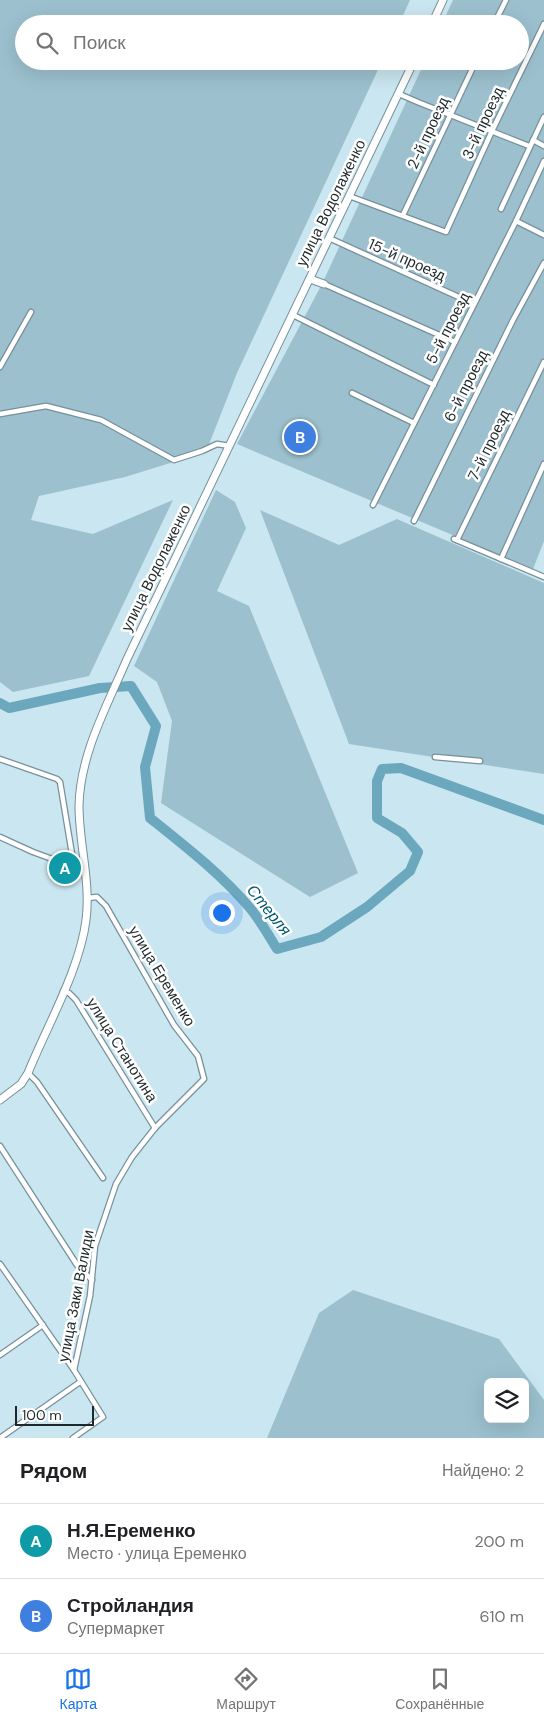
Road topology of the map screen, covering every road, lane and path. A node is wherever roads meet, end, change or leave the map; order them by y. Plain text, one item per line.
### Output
1 (443, 0) edge
2 (506, 0) edge
3 (436, 15) edge
4 (498, 15) edge
5 (544, 24) edge
6 (529, 55) edge
7 (410, 70) edge
8 (472, 70) edge
9 (522, 70) edge
10 (399, 94) junction
11 (449, 115) junction
12 (544, 117) edge
13 (492, 131) junction
14 (533, 140) junction
15 (529, 146) junction
16 (544, 146) edge
17 (544, 162) edge
18 (350, 196) junction
19 (501, 209) dead end
20 (402, 215) junction
21 (516, 221) junction
22 (544, 235) edge
23 (329, 238) junction
24 (544, 263) edge
25 (310, 279) junction
26 (324, 284) joint
27 (474, 304) junction
28 (31, 312) dead end
29 (292, 315) junction
30 (455, 342) junction
31 (544, 362) edge
32 (0, 367) edge
33 (434, 385) junction
34 (352, 393) dead end
35 (0, 414) edge
36 (414, 423) junction
37 (230, 446) junction
38 (544, 464) edge
39 (373, 505) dead end
40 (414, 521) dead end
41 (501, 559) junction
42 (544, 578) edge
43 (435, 757) dead end
44 (0, 759) edge
45 (480, 761) dead end
46 (0, 837) edge
47 (74, 866) junction
48 (85, 871) junction
49 (87, 898) junction
50 (63, 991) junction
51 (28, 1073) junction
52 (204, 1079) joint
53 (0, 1100) edge
54 (155, 1128) junction
55 (0, 1146) edge
56 (103, 1178) dead end
57 (0, 1264) edge
58 (2, 1272) edge
59 (92, 1280) junction
60 (43, 1325) junction
61 (0, 1355) edge
62 (74, 1370) junction
63 (80, 1382) junction
64 (0, 1438) edge
65 (73, 1438) edge

1 - 3 main road
2 - 4 street
5 - 6 street, 3-й проезд
7 - 10 main road, улица Водолаженко
8 - 11 street, 2-й проезд
9 - 13 street, 3-й проезд
10 - 11 street
10 - 18 main road, улица Водолаженко
11 - 13 street
11 - 20 street, 2-й проезд
12 - 14 street
13 - 15 street
13 - 20 street, 3-й проезд
14 - 15 street
14 - 16 street
15 - 19 street
17 - 21 street, 5-й проезд
18 - 20 street
18 - 23 main road, улица Водолаженко
21 - 22 street
21 - 27 street, 5-й проезд
23 - 25 main road, улица Водолаженко
23 - 27 street, 15-й проезд
24 - 40 street, 6-й проезд
25 - 26 main road
25 - 29 main road, улица Водолаженко
26 - 30 street
27 - 30 street, 5-й проезд
28 - 32 street
29 - 33 street
29 - 37 main road, улица Водолаженко
30 - 33 street, 5-й проезд
31 - 41 street, 7-й проезд
33 - 36 street, 5-й проезд
34 - 36 street
35 - 37 street
36 - 39 street, 5-й проезд
37 - 48 main road, улица Водолаженко
38 - 41 street
41 - 42 street
43 - 45 street
44 - 47 street
46 - 47 street
47 - 48 street
48 - 49 main road, улица Водолаженко
49 - 50 main road, улица Водолаженко
49 - 52 street, улица Еременко
50 - 51 main road, улица Водолаженко
50 - 54 street, улица Станотина
51 - 53 main road, улица Водолаженко
51 - 56 street
52 - 54 street, улица Заки Валиди
54 - 59 street, улица Заки Валиди
55 - 59 street
57 - 58 street
58 - 60 street
59 - 62 street, улица Заки Валиди
60 - 61 street
60 - 62 street
62 - 63 street, улица Заки Валиди
63 - 64 street
63 - 65 street, улица Заки Валиди

